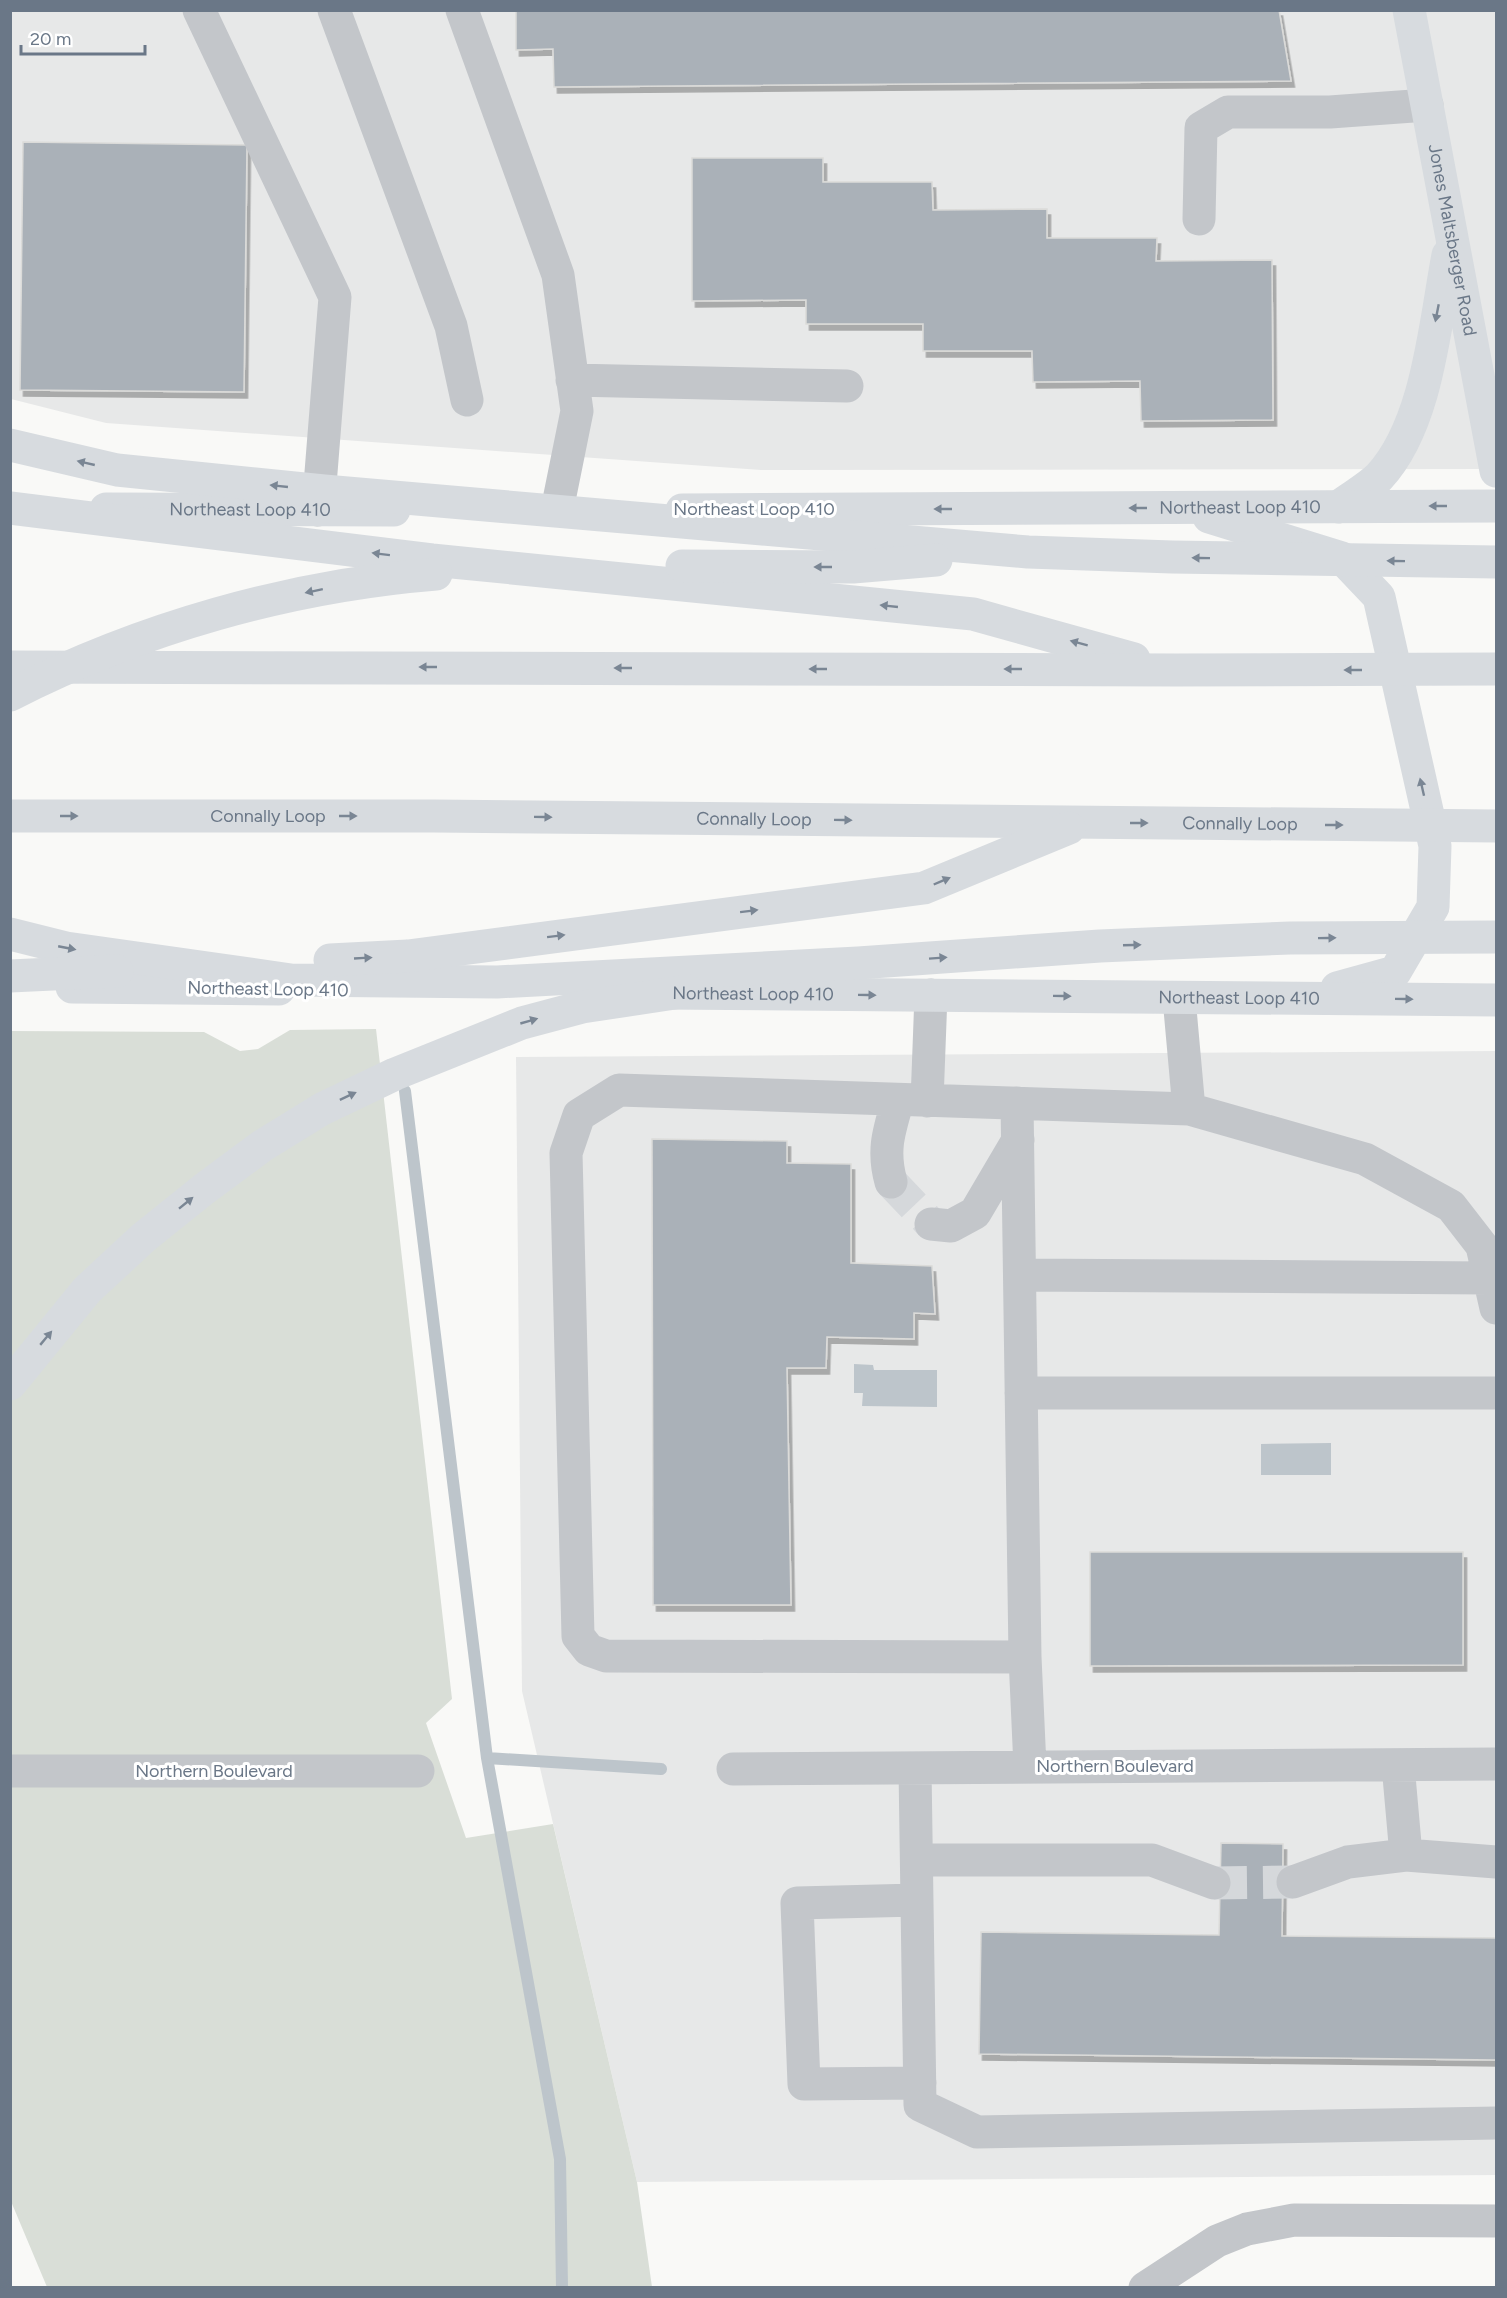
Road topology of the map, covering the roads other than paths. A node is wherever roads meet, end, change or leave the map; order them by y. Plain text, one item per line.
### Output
1 (199, 10) edge
2 (334, 10) edge
3 (462, 10) edge
4 (1409, 10) edge
5 (1427, 105) junction
6 (1199, 219) dead end
7 (1452, 235) junction
8 (573, 380) junction
9 (847, 386) dead end
10 (467, 400) dead end
11 (10, 445) edge
12 (1497, 471) edge
13 (1497, 506) edge
14 (1338, 507) junction
15 (10, 508) edge
16 (1179, 508) junction
17 (318, 510) junction
18 (557, 510) junction
19 (1028, 552) junction
20 (1497, 562) edge
21 (10, 667) edge
22 (1497, 669) edge
23 (1176, 670) junction
24 (10, 695) edge
25 (10, 816) edge
26 (1081, 823) junction
27 (1497, 826) edge
28 (10, 934) edge
29 (1497, 937) edge
30 (858, 963) junction
31 (10, 976) edge
32 (10, 987) edge
33 (931, 995) junction
34 (1179, 998) junction
35 (1303, 998) junction
36 (1497, 1000) edge
37 (913, 1100) junction
38 (1017, 1103) junction
39 (1189, 1109) junction
40 (1018, 1140) junction
41 (891, 1182) tunnel mouth
42 (931, 1224) dead end
43 (1020, 1275) junction
44 (1493, 1293) edge
45 (10, 1384) edge
46 (1021, 1393) junction
47 (1497, 1393) edge
48 (1025, 1657) junction
49 (1497, 1764) edge
50 (1398, 1765) junction
51 (1030, 1767) junction
52 (915, 1768) junction
53 (733, 1769) dead end
54 (10, 1771) edge
55 (418, 1771) dead end
56 (1406, 1855) junction
57 (917, 1860) junction
58 (1497, 1862) edge
59 (1293, 1882) tunnel mouth
60 (1214, 1883) tunnel mouth
61 (917, 1900) junction
62 (920, 2083) junction
63 (1497, 2123) edge
64 (1497, 2221) edge
65 (1145, 2288) edge

1 - 17 street
2 - 10 street
3 - 8 street
4 - 5 main road, Jones Maltsberger Road
5 - 6 street
5 - 7 main road, Jones Maltsberger Road
7 - 12 main road, Jones Maltsberger Road
7 -> 14 main road
8 - 9 street
8 - 18 street
19 -> 11 main road
13 -> 14 main road, Northeast Loop 410
14 - 16 main road, Northeast Loop 410
15 - 17 main road, Northeast Loop 410
23 -> 15 main road
16 -> 18 main road, Northeast Loop 410
35 -> 16 main road
17 - 18 main road, Northeast Loop 410
20 -> 19 main road
19 -> 24 main road
23 -> 21 main road
22 -> 23 main road
25 -> 26 main road, Connally Loop
26 -> 27 main road, Connally Loop
31 -> 26 main road
28 -> 30 main road
30 -> 29 main road
45 -> 30 main road
32 -> 33 main road, Northeast Loop 410
33 -> 34 main road, Northeast Loop 410
33 - 37 street
34 - 35 main road, Northeast Loop 410
34 - 39 street
35 -> 36 main road, Northeast Loop 410
37 - 38 street
37 - 41 street
37 - 48 street
38 - 39 street
38 - 40 street
39 - 44 street
40 - 42 street
40 - 43 street
43 - 44 street
43 - 46 street
46 - 47 street
46 - 48 street
48 - 51 street
49 - 50 street, Northern Boulevard
50 - 51 street, Northern Boulevard
50 - 56 street
51 - 52 street, Northern Boulevard
52 - 53 street, Northern Boulevard
52 - 57 street
54 - 55 street, Northern Boulevard
56 - 58 street
56 - 59 street
57 - 60 street
57 - 61 street
61 - 62 street
61 - 62 street
62 - 63 street
64 - 65 street

